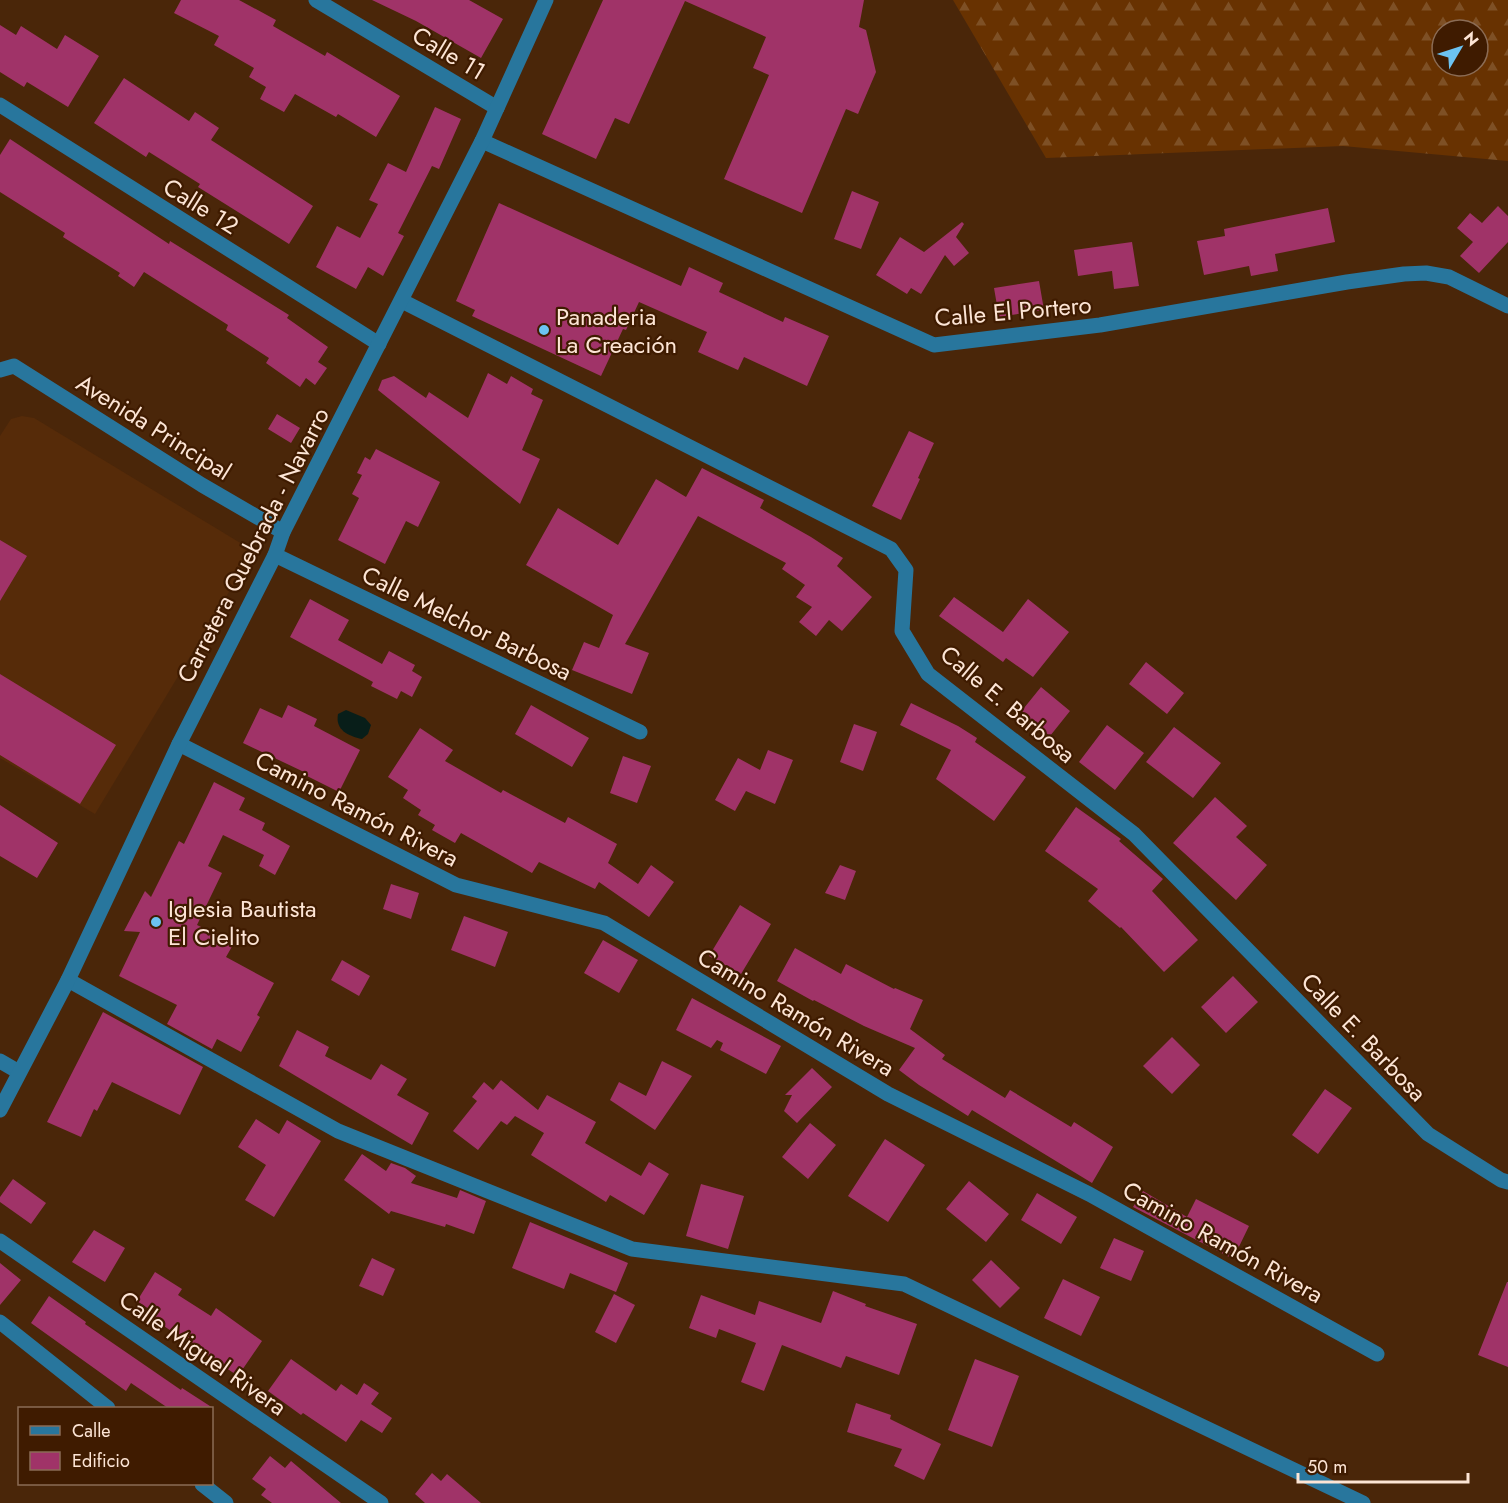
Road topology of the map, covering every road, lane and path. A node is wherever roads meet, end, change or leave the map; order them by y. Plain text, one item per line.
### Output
1 (316, 0) edge
2 (546, 0) edge
3 (0, 105) edge
4 (497, 108) junction
5 (482, 141) junction
6 (402, 301) junction
7 (1508, 306) edge
8 (379, 344) junction
9 (0, 370) edge
10 (283, 532) junction
11 (275, 555) junction
12 (640, 732) dead end
13 (179, 744) junction
14 (68, 980) junction
15 (0, 1061) edge
16 (19, 1072) junction
17 (0, 1110) edge
18 (1508, 1182) edge
19 (0, 1241) edge
20 (0, 1322) edge
21 (1377, 1354) dead end
22 (107, 1407) edge
23 (203, 1485) edge
24 (226, 1503) edge
25 (381, 1503) edge
26 (1363, 1503) edge

1 - 4 street, Calle 11
2 - 4 street, Carretera Quebrada - Navarro
3 - 8 street, Calle 12
4 - 5 street, Carretera Quebrada - Navarro
5 - 6 street, Carretera Quebrada - Navarro
5 - 7 street, Calle El Portero
6 - 8 street, Carretera Quebrada - Navarro
6 - 18 street, Calle E. Barbosa
8 - 10 street, Carretera Quebrada - Navarro
9 - 10 street, Avenida Principal
10 - 11 street, Carretera Quebrada - Navarro
11 - 12 street, Calle Melchor Barbosa
11 - 13 street, Carretera Quebrada - Navarro
13 - 14 street, Carretera Quebrada - Navarro
13 - 21 street, Camino Ramón Rivera
14 - 16 street, Carretera Quebrada - Navarro
14 - 26 street
15 - 16 street
16 - 17 street, Carretera Quebrada - Navarro
19 - 25 street, Calle Miguel Rivera
20 - 22 street
23 - 24 street

